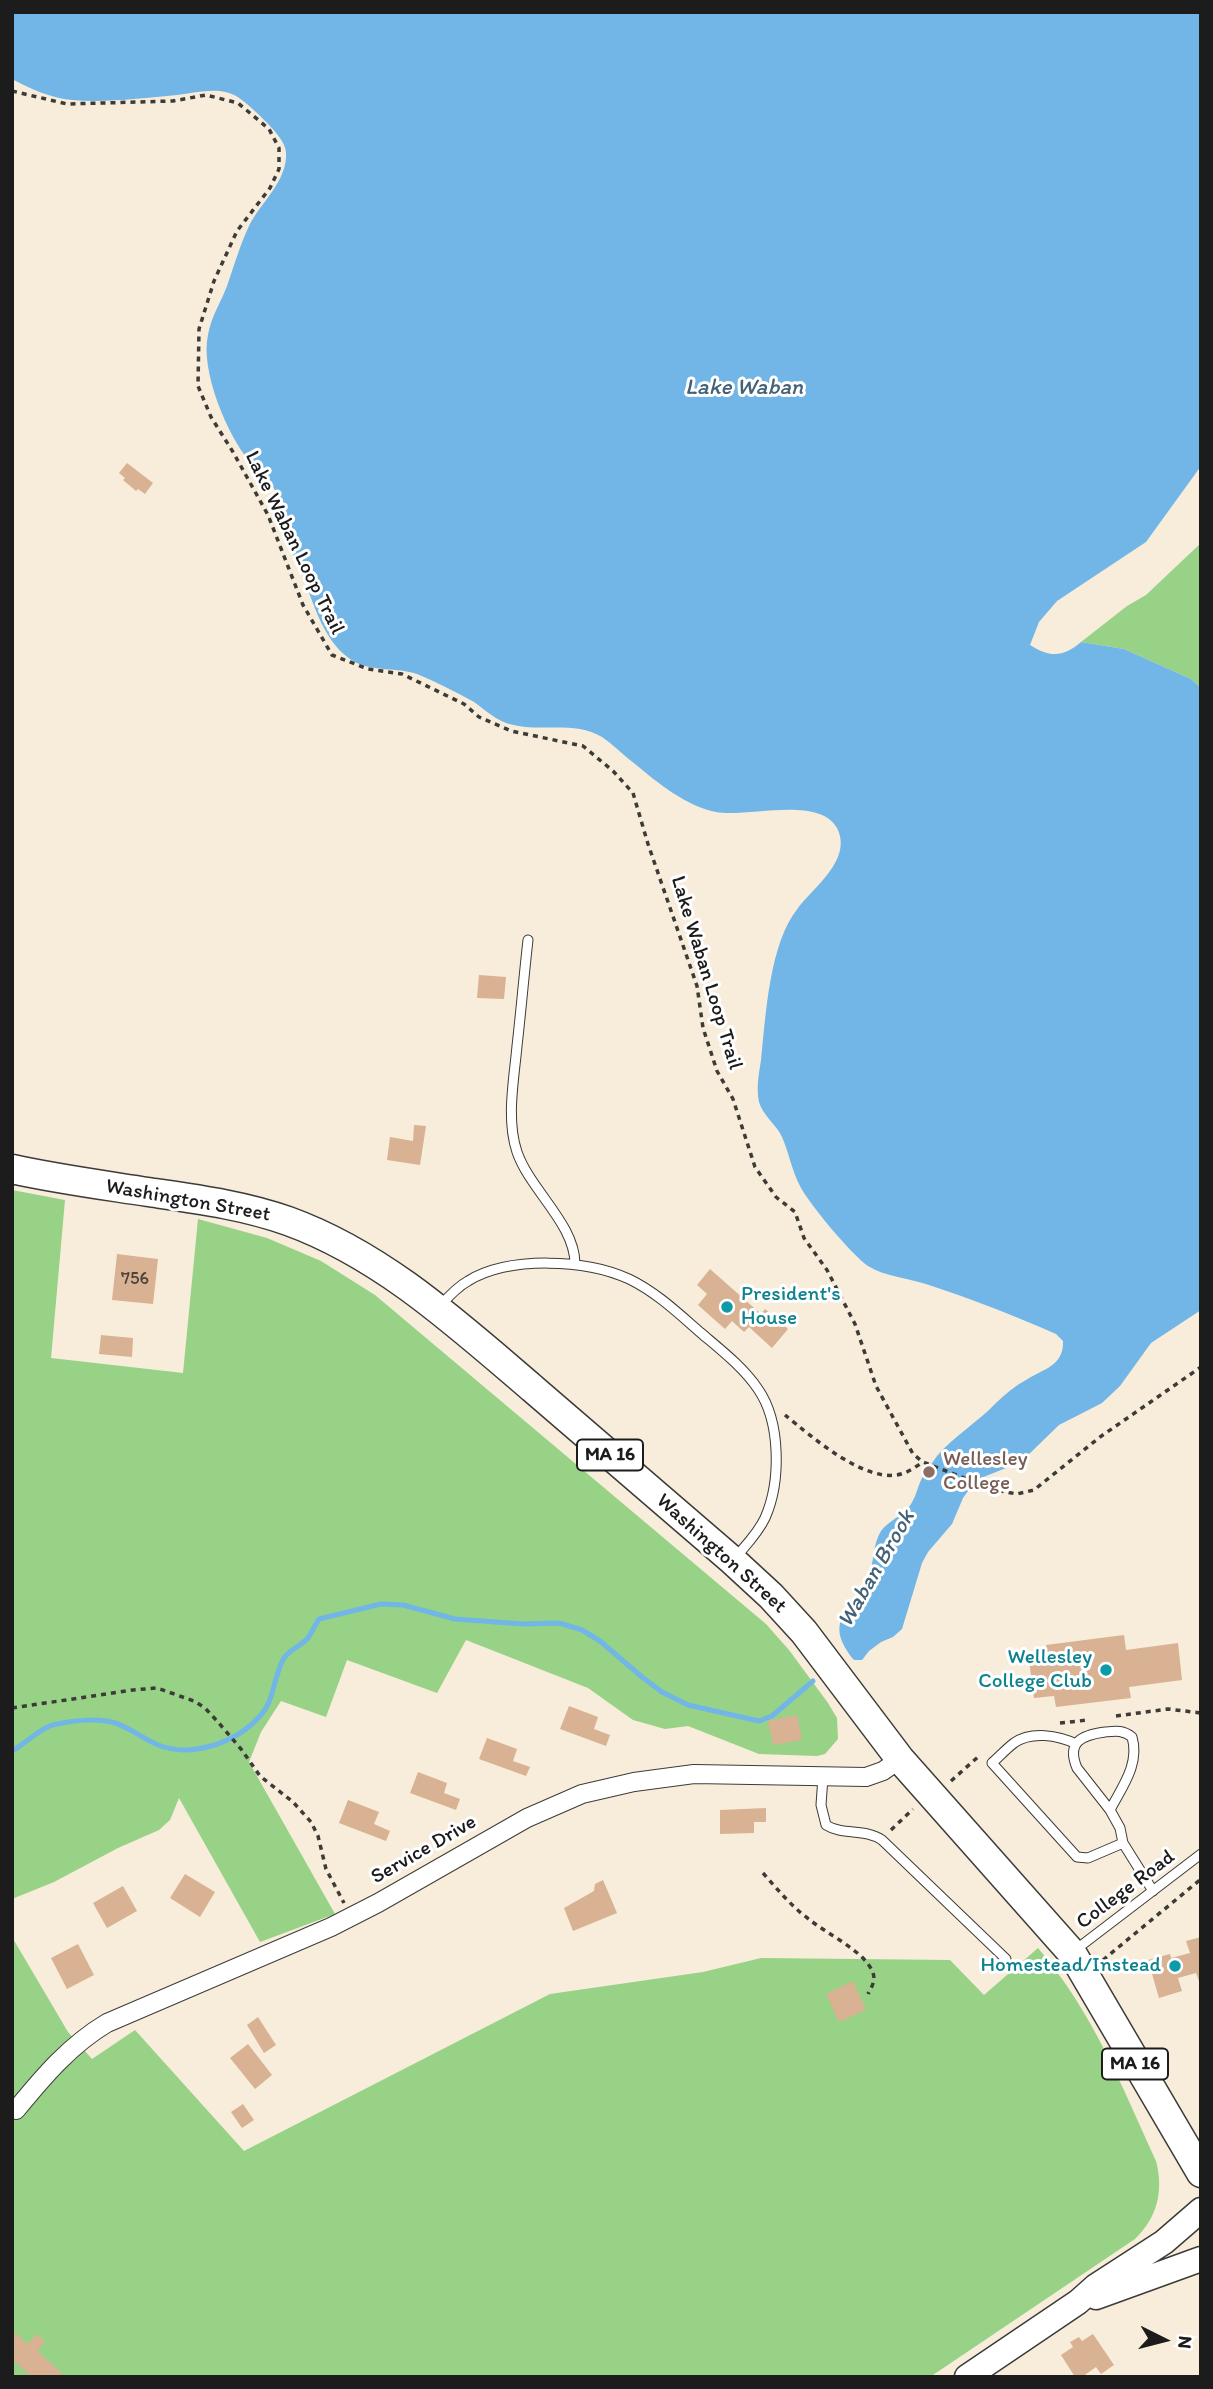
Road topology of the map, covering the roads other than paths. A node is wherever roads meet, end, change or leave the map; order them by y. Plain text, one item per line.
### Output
1 (528, 940) dead end
2 (12, 1170) edge
3 (575, 1264) junction
4 (438, 1309) junction
5 (733, 1561) junction
6 (1076, 1744) junction
7 (900, 1759) junction
8 (823, 1777) junction
9 (1110, 1810) junction
10 (1123, 1843) junction
11 (1201, 1854) edge
12 (1153, 1891) junction
13 (1072, 1953) junction
14 (1006, 1959) dead end
15 (14, 2112) edge
16 (1201, 2173) edge
17 (1201, 2210) edge
18 (1201, 2259) edge
19 (1079, 2302) junction
20 (967, 2377) edge

1 - 3 lane
2 - 4 main road, Washington Street / MA 16
3 - 4 lane
3 - 5 lane
4 - 5 main road, Washington Street / MA 16
5 - 7 main road, Washington Street / MA 16
6 - 9 lane
6 - 9 lane
6 - 10 lane
7 - 8 street, Service Drive
7 - 13 main road, Washington Street / MA 16
8 - 14 lane
8 - 15 street, Service Drive
9 - 10 lane
10 - 12 lane
11 - 12 lane, College Road
12 - 13 lane, College Road
13 - 16 main road, Washington Street / MA 16
17 - 19 street
18 - 19 street
19 - 20 street

